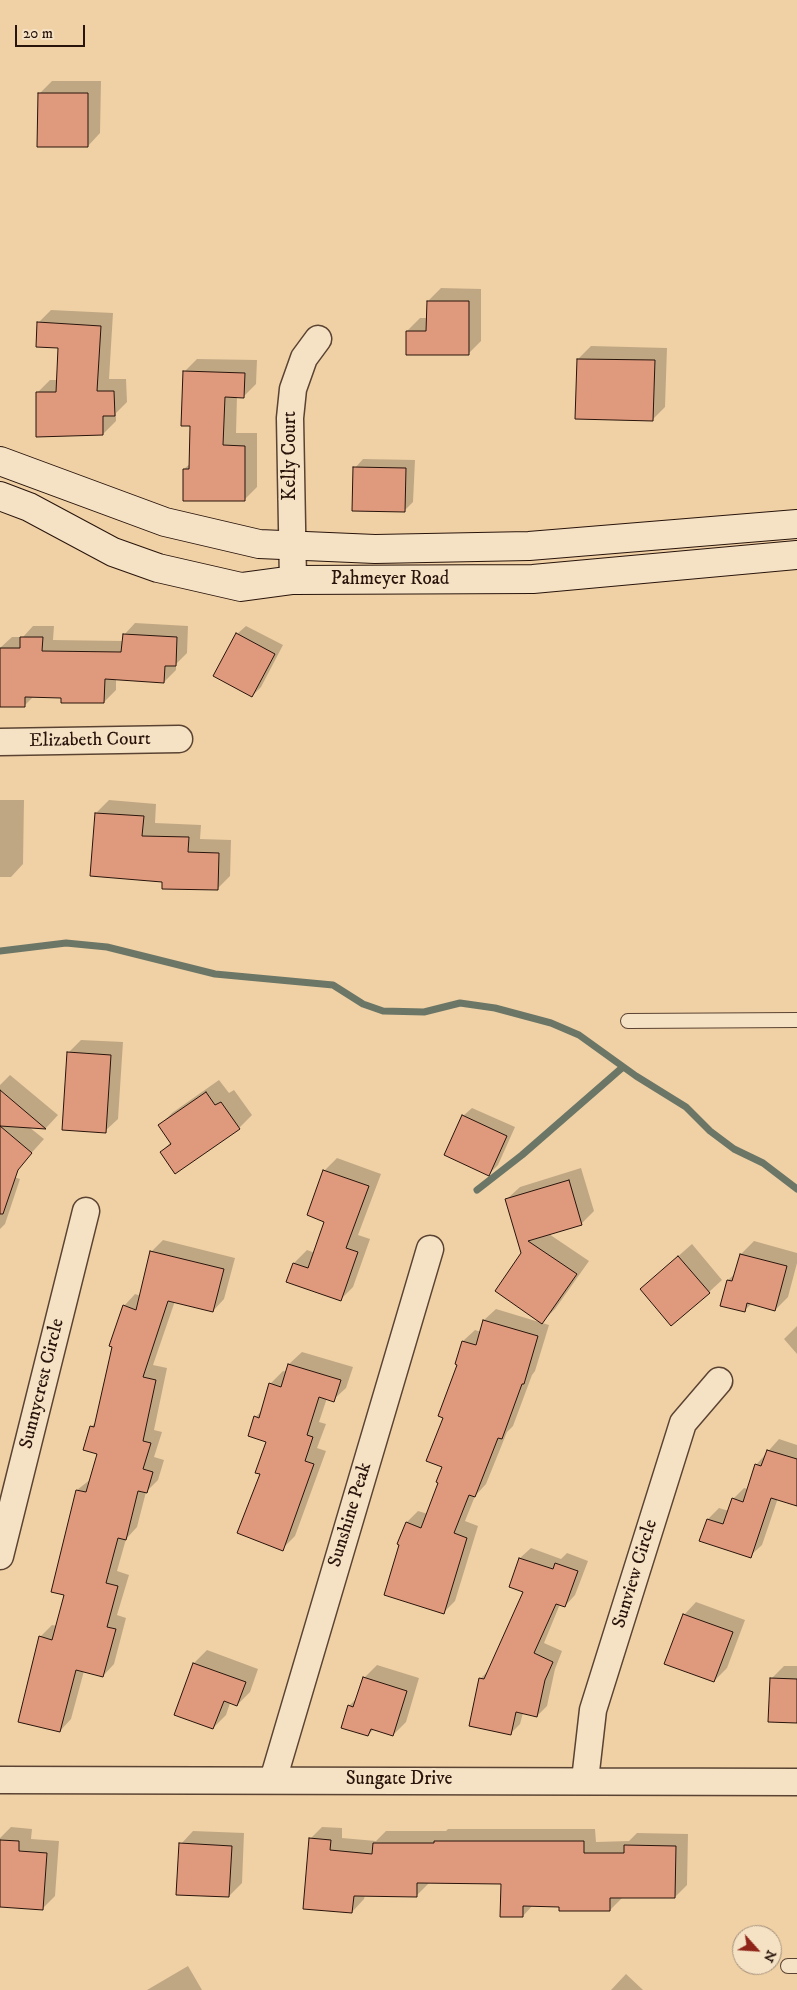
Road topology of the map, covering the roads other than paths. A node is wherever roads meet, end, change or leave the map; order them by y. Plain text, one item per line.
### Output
1 (318, 340) dead end
2 (0, 461) edge
3 (0, 496) edge
4 (797, 524) edge
5 (292, 545) junction
6 (797, 555) edge
7 (293, 580) junction
8 (179, 739) dead end
9 (0, 742) edge
10 (797, 1020) edge
11 (628, 1021) dead end
12 (86, 1211) dead end
13 (430, 1249) dead end
14 (719, 1381) dead end
15 (0, 1556) edge
16 (0, 1780) edge
17 (272, 1780) junction
18 (585, 1780) junction
19 (797, 1782) edge

1 - 5 street, Kelly Court
2 - 5 street, Pahmeyer Road
3 - 7 street, Pahmeyer Road
4 - 5 street, Pahmeyer Road
5 - 7 street, Kelly Court
6 - 7 street, Pahmeyer Road
8 - 9 street, Elizabeth Court
10 - 11 lane
12 - 15 street, Sunnycrest Circle
13 - 17 street, Sunshine Peak
14 - 18 street, Sunview Circle
16 - 17 street, Sungate Drive
17 - 18 street, Sungate Drive
18 - 19 street, Sungate Drive

